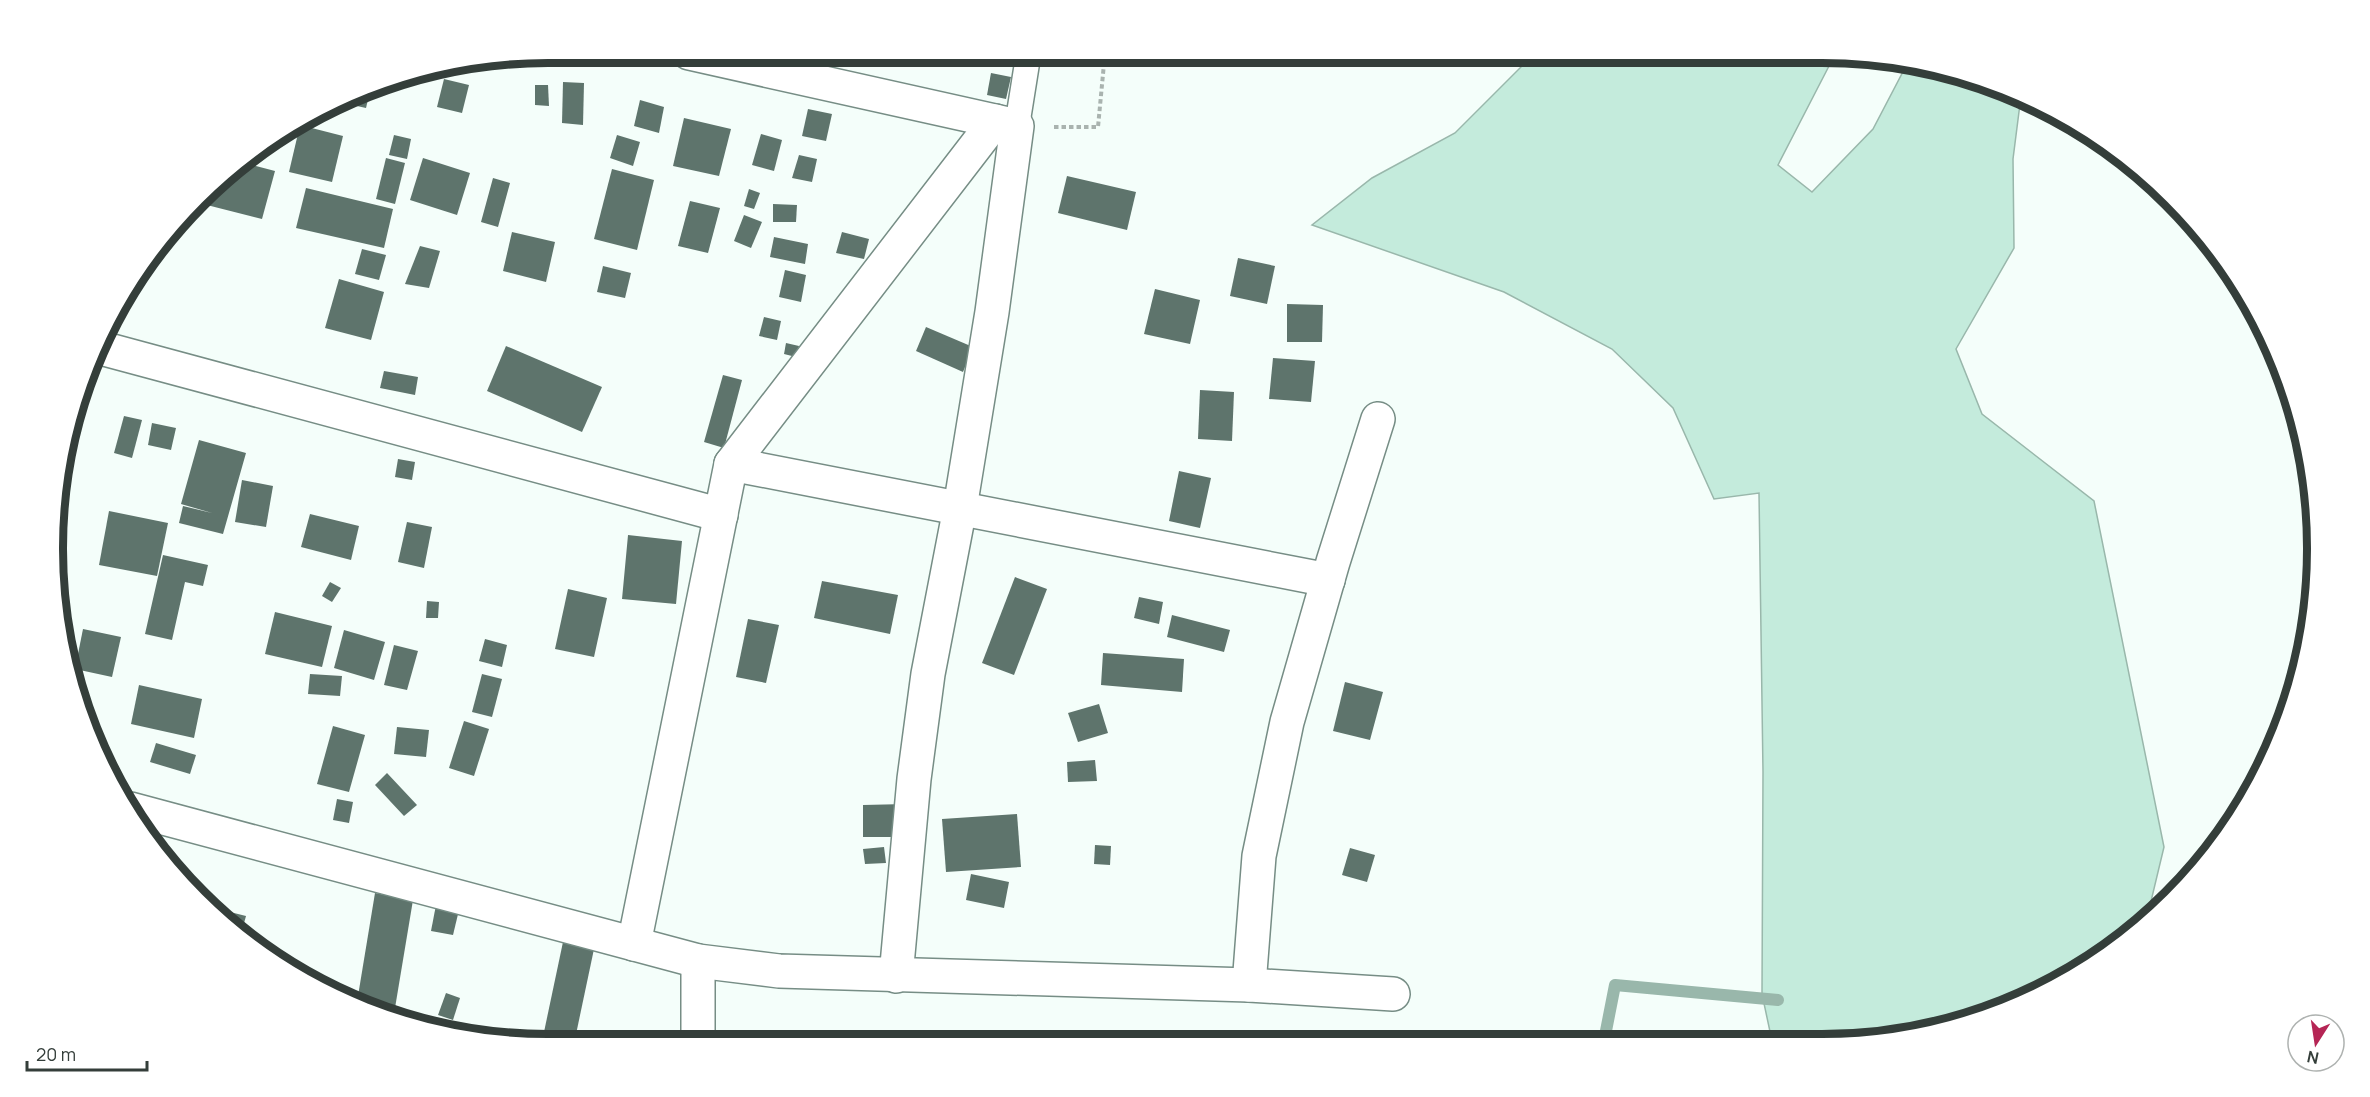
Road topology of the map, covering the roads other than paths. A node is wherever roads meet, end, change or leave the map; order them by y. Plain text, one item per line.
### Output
1 (737, 63) edge
2 (1026, 63) edge
3 (1006, 124) junction
4 (106, 349) edge
5 (1378, 419) dead end
6 (731, 464) junction
7 (960, 508) junction
8 (721, 515) junction
9 (1328, 580) junction
10 (141, 812) edge
11 (634, 944) junction
12 (698, 961) junction
13 (896, 976) junction
14 (1250, 985) junction
15 (1392, 994) dead end
16 (698, 1034) edge

1 - 3 street
2 - 3 lane
3 - 6 street
3 - 7 street
4 - 8 street
5 - 9 street
6 - 7 street
6 - 8 street
7 - 9 street
7 - 13 street
8 - 11 street
9 - 14 street
10 - 11 street
11 - 12 street
12 - 13 street
12 - 16 street
13 - 14 street
14 - 15 street

